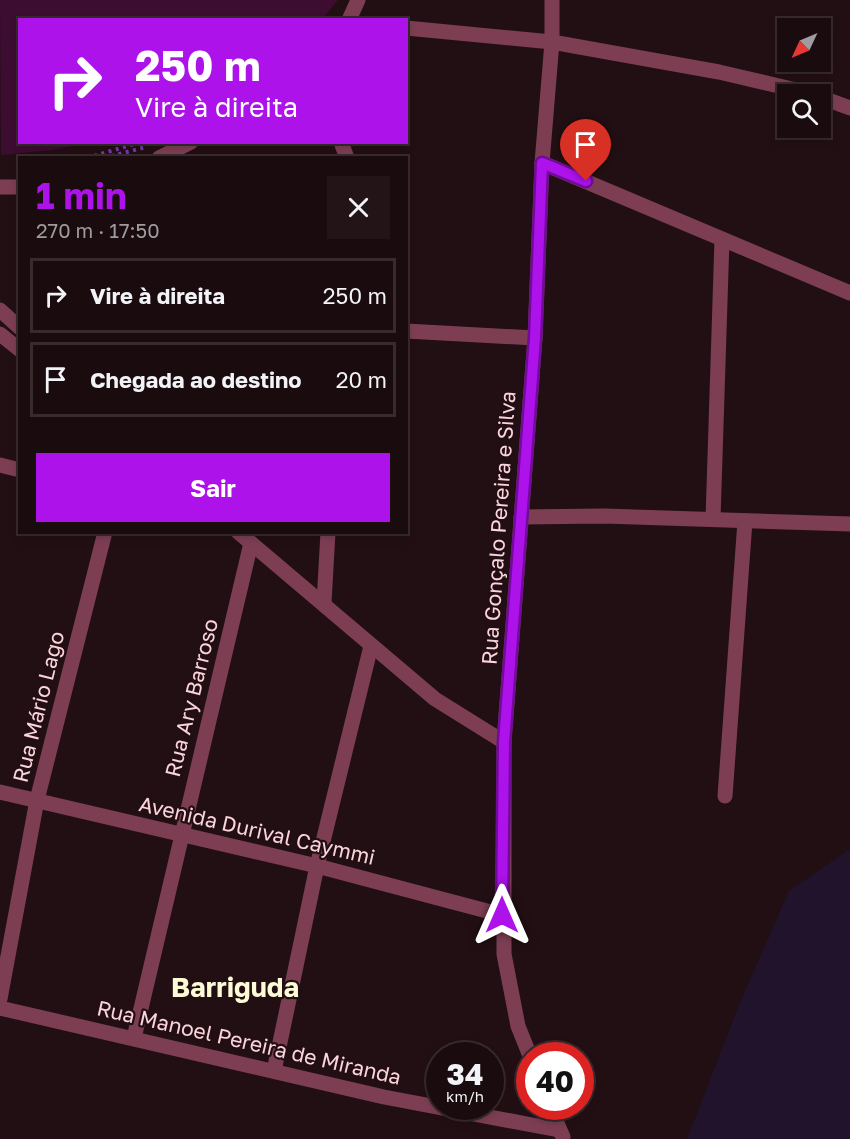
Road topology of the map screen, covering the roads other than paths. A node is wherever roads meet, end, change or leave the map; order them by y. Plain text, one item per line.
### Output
1 (358, 0) edge
2 (552, 0) edge
3 (351, 18) edge
4 (408, 28) edge
5 (552, 42) junction
6 (777, 86) edge
7 (831, 101) edge
8 (850, 108) edge
9 (183, 144) edge
10 (155, 151) edge
11 (542, 163) junction
12 (18, 186) edge
13 (0, 187) edge
14 (722, 239) junction
15 (850, 293) edge
16 (0, 310) edge
17 (18, 326) edge
18 (408, 331) edge
19 (0, 334) edge
20 (535, 338) junction
21 (18, 348) edge
22 (0, 465) edge
23 (18, 470) edge
24 (522, 517) junction
25 (713, 519) junction
26 (745, 521) junction
27 (850, 524) edge
28 (104, 534) edge
29 (240, 534) edge
30 (328, 534) edge
31 (251, 543) junction
32 (324, 603) junction
33 (371, 646) junction
34 (504, 742) junction
35 (0, 792) edge
36 (726, 796) dead end
37 (37, 800) junction
38 (181, 835) junction
39 (317, 866) junction
40 (502, 915) junction
41 (0, 999) edge
42 (0, 1008) edge
43 (134, 1038) junction
44 (526, 1042) edge
45 (274, 1071) junction
46 (555, 1120) edge
47 (561, 1134) edge

1 - 3 street
2 - 5 street, Rua Gonçalo Pereira e Silva
4 - 5 street
5 - 6 street
5 - 11 street, Rua Gonçalo Pereira e Silva
7 - 8 street
9 - 10 street
11 - 14 street
11 - 20 street, Rua Gonçalo Pereira e Silva
12 - 13 street
14 - 15 street
14 - 25 street
16 - 17 street
18 - 20 street
19 - 21 street
20 - 24 street, Rua Gonçalo Pereira e Silva
22 - 23 street
24 - 25 street
24 - 34 street, Rua Gonçalo Pereira e Silva
25 - 26 street
26 - 27 street
26 - 36 street
28 - 37 street, Rua Mário Lago
29 - 31 street
30 - 32 street
31 - 32 street
31 - 38 street, Rua Ary Barroso
32 - 33 street
33 - 34 street
33 - 39 street
34 - 40 street, Rua Gonçalo Pereira e Silva
35 - 37 street, Avenida Durival Caymmi
37 - 38 street, Avenida Durival Caymmi
37 - 41 street, Rua Mário Lago
38 - 39 street, Avenida Durival Caymmi
38 - 43 street, Rua Ary Barroso
39 - 40 street, Avenida Durival Caymmi
39 - 45 street
40 - 44 street, Rua Gonçalo Pereira e Silva
42 - 43 street, Rua Manoel Pereira de Miranda
43 - 45 street, Rua Manoel Pereira de Miranda
45 - 47 street, Rua Manoel Pereira de Miranda
46 - 47 street

